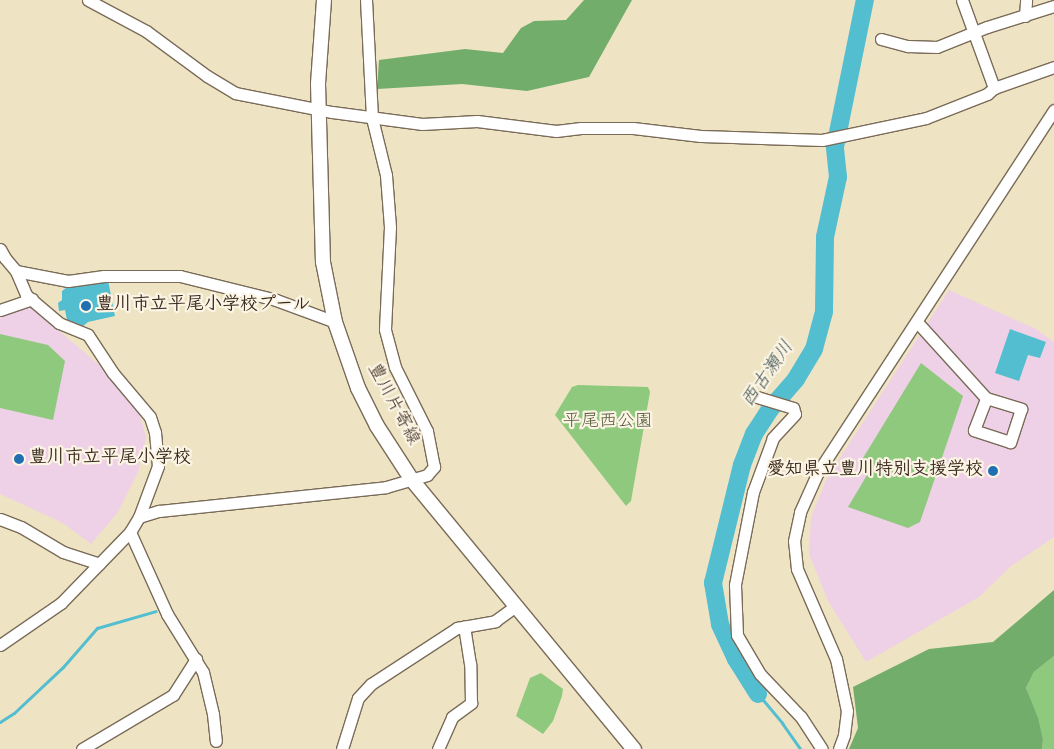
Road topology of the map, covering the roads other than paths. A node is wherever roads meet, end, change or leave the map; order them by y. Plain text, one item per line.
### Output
1 (88, 0) edge
2 (324, 0) edge
3 (366, 0) edge
4 (962, 0) edge
5 (1026, 0) edge
6 (1054, 6) edge
7 (1025, 16) junction
8 (974, 33) junction
9 (881, 39) dead end
10 (1054, 67) edge
11 (994, 88) junction
12 (318, 109) junction
13 (1054, 110) edge
14 (372, 118) junction
15 (0, 249) edge
16 (16, 271) junction
17 (32, 300) junction
18 (0, 310) edge
19 (335, 322) junction
20 (917, 322) junction
21 (757, 397) dead end
22 (986, 398) junction
23 (412, 480) junction
24 (139, 517) junction
25 (0, 519) edge
26 (130, 532) junction
27 (99, 564) junction
28 (516, 606) junction
29 (464, 626) junction
30 (0, 645) edge
31 (196, 659) junction
32 (216, 741) dead end
33 (82, 749) edge
34 (342, 749) edge
35 (438, 749) edge
36 (634, 749) edge
37 (822, 749) edge
38 (839, 749) edge

1 - 12 street
2 - 12 main road, 豊川片寄線
3 - 14 street
4 - 8 street
5 - 7 street
6 - 7 street
7 - 8 street
8 - 9 street
8 - 11 street
10 - 11 street
11 - 14 street
12 - 14 street
12 - 19 main road, 豊川片寄線
13 - 20 street
14 - 23 street
15 - 16 street
16 - 17 street
16 - 19 street
17 - 18 street
17 - 24 street
19 - 23 main road, 豊川片寄線
20 - 22 street
20 - 38 street
21 - 37 street
22 - 22 street
23 - 24 street
23 - 28 main road, 豊川片寄線
24 - 26 street
25 - 27 street
26 - 27 street
26 - 31 street
27 - 30 street
28 - 29 street
28 - 36 main road, 豊川片寄線
29 - 34 street
29 - 35 street
31 - 32 street
31 - 33 street

